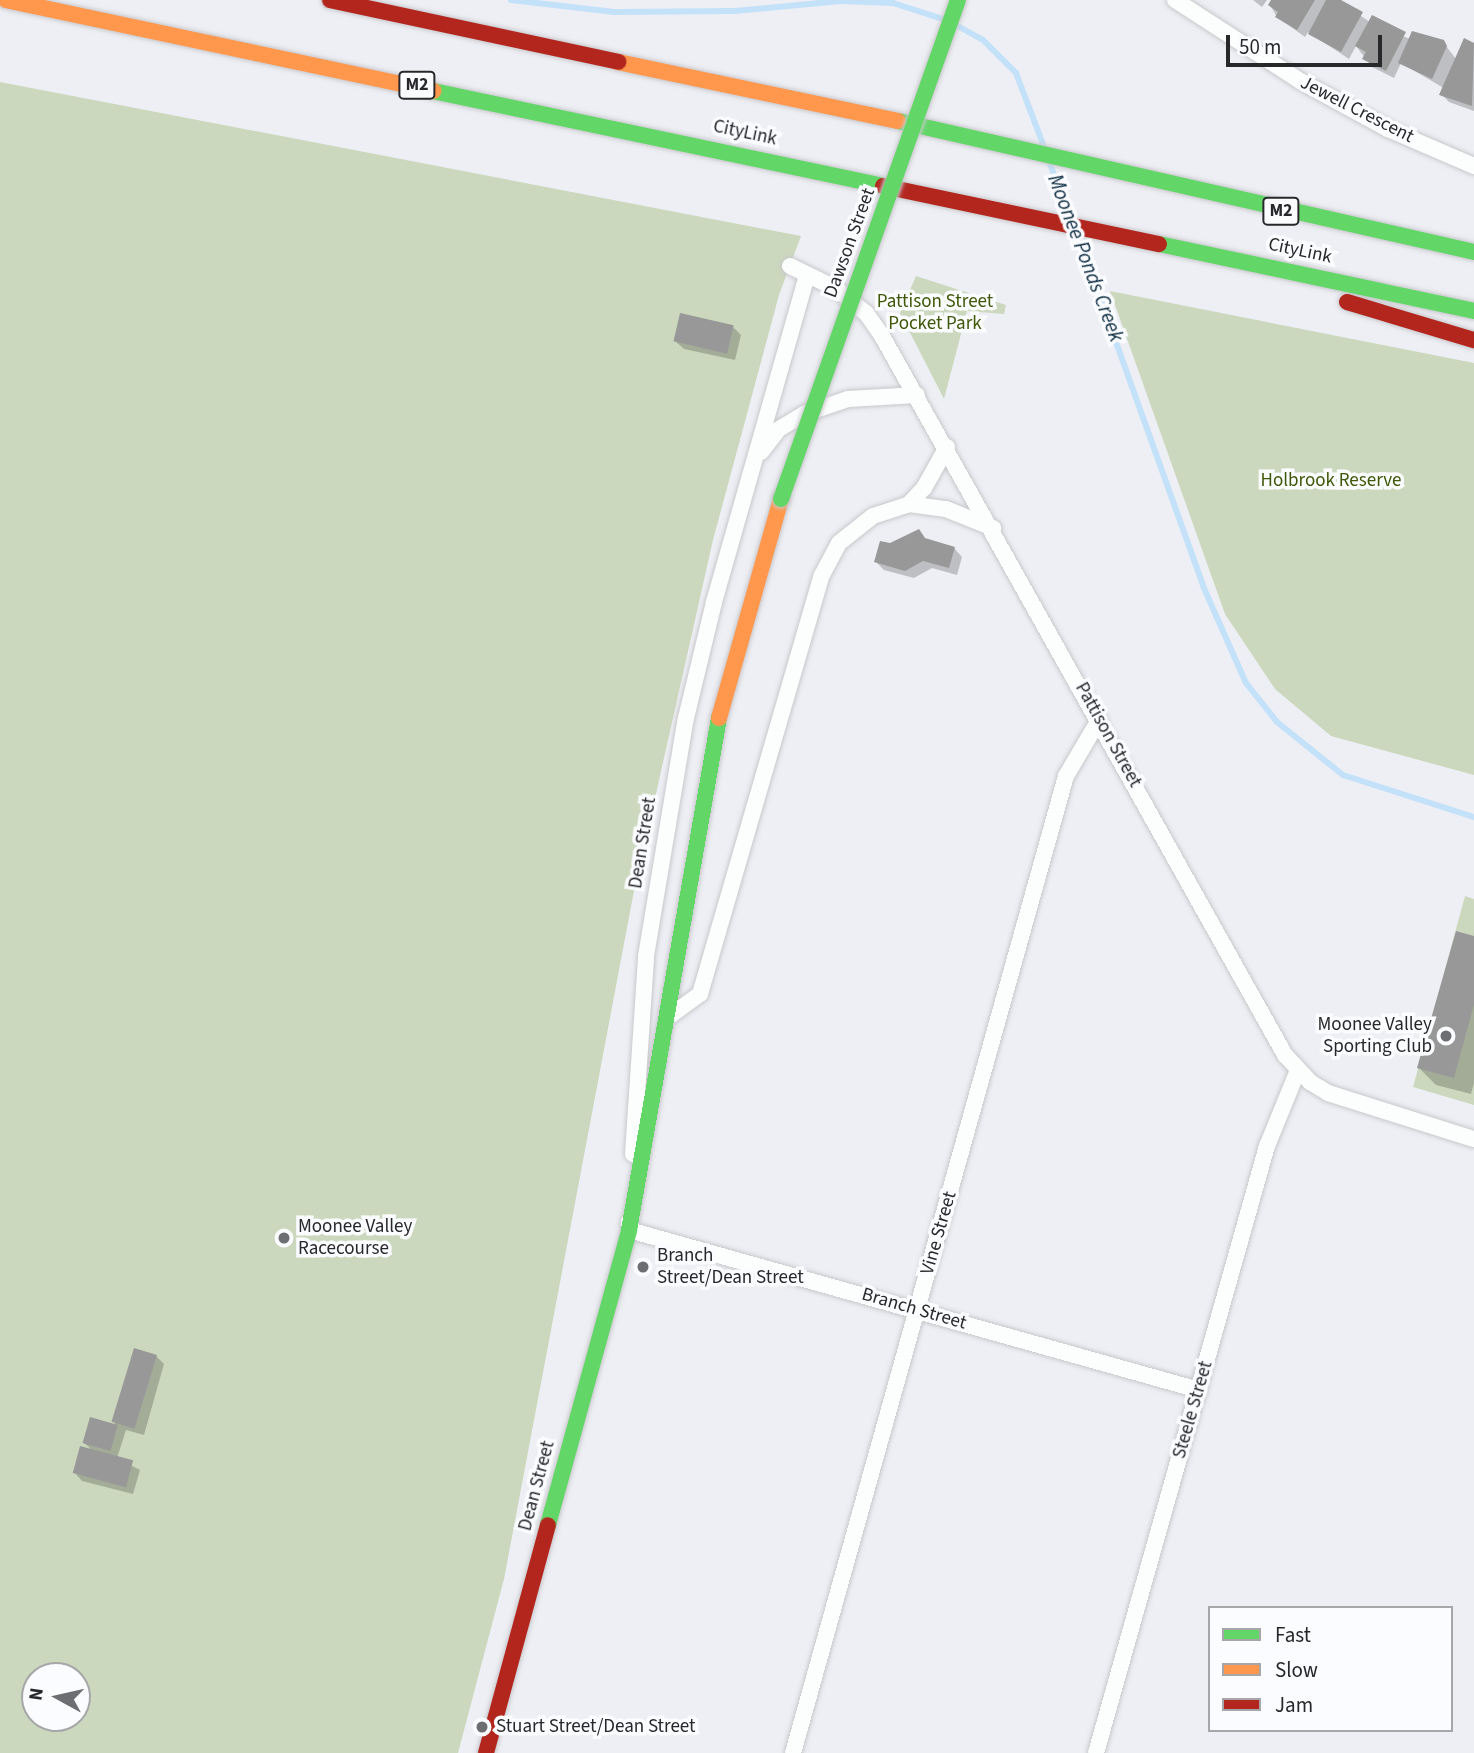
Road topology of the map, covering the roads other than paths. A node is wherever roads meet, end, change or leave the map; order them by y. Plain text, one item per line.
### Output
1 (6, 0) edge
2 (330, 0) edge
3 (958, 0) edge
4 (1175, 0) edge
5 (1474, 166) edge
6 (1296, 215) junction
7 (1447, 228) dead end
8 (1114, 236) junction
9 (1474, 252) edge
10 (790, 266) dead end
11 (807, 276) junction
12 (1474, 311) edge
13 (1474, 340) edge
14 (917, 395) junction
15 (947, 447) junction
16 (751, 473) junction
17 (781, 499) joint
18 (909, 504) junction
19 (993, 528) junction
20 (1099, 720) junction
21 (667, 1018) junction
22 (1298, 1070) junction
23 (1474, 1139) edge
24 (629, 1230) junction
25 (917, 1310) junction
26 (1199, 1390) junction
27 (486, 1753) edge
28 (793, 1753) edge
29 (1096, 1753) edge

1 - 8 main road, CityLink / M2
2 - 6 main road, CityLink / M2
3 - 17 main road, Dawson Street, bridge
4 - 5 street, Jewell Crescent
6 - 7 main road
6 - 9 main road, CityLink / M2
8 - 12 main road, CityLink / M2
8 - 13 main road
10 - 11 street, Pattison Street
11 - 14 street, Pattison Street
11 - 16 street, Dean Street
14 - 15 street, Pattison Street
14 - 16 street, Dean Street
15 - 18 street
15 - 19 street, Pattison Street
16 - 24 street, Dean Street
17 - 21 main road, Dean Street
18 - 19 street
18 - 21 street
19 - 20 street, Pattison Street
20 - 22 street, Pattison Street
20 - 25 street, Vine Street
21 - 24 main road, Dean Street
22 - 23 street, Pattison Street
22 - 26 street, Steele Street
24 - 25 street, Branch Street
24 - 27 main road, Dean Street
25 - 26 street, Branch Street
25 - 28 street, Vine Street
26 - 29 street, Steele Street

